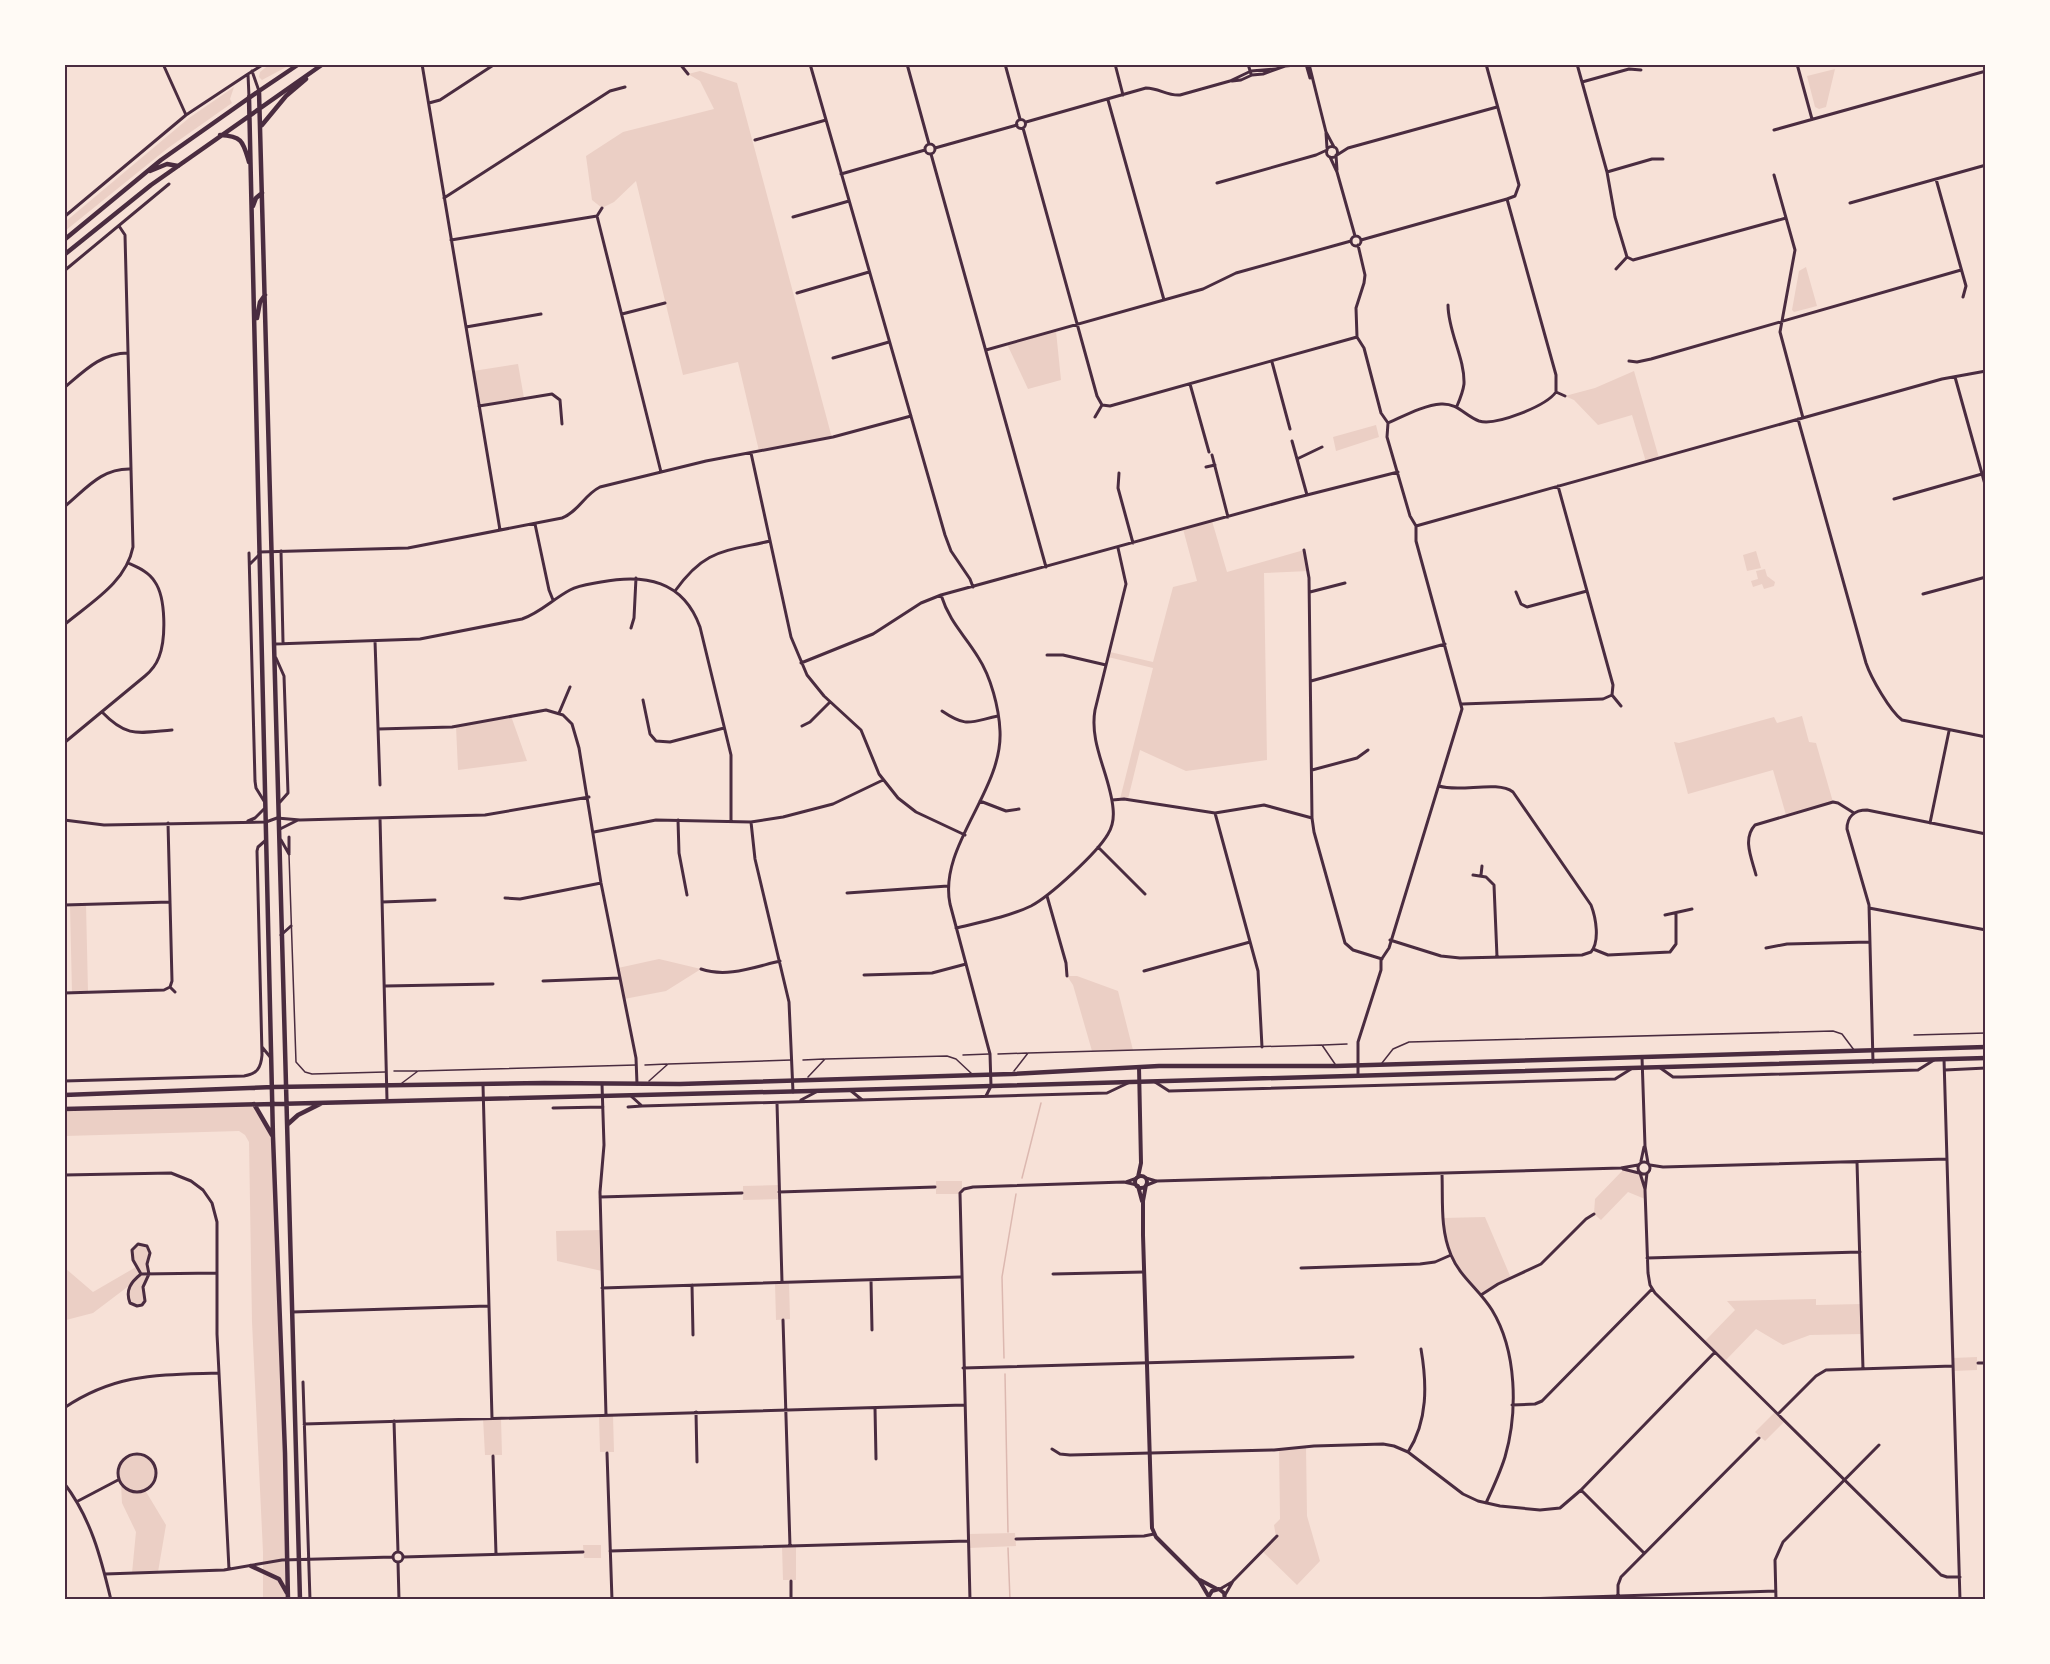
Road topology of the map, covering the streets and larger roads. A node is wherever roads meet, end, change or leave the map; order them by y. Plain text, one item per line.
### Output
1 (163, 64) edge
2 (264, 64) edge
3 (299, 64) edge
4 (422, 64) edge
5 (495, 64) edge
6 (680, 64) edge
7 (810, 64) edge
8 (907, 64) edge
9 (1005, 64) edge
10 (1114, 64) edge
11 (1249, 64) edge
12 (1486, 64) edge
13 (1577, 64) edge
14 (1797, 64) edge
15 (1286, 65) edge
16 (1307, 65) edge
17 (321, 66) edge
18 (1641, 70) dead end
19 (252, 71) junction
20 (1986, 71) edge
21 (1251, 73) junction
22 (248, 74) junction
23 (688, 74) dead end
24 (1582, 82) junction
25 (625, 87) dead end
26 (258, 91) junction
27 (1123, 95) junction
28 (249, 98) junction
29 (1108, 99) junction
30 (429, 103) junction
31 (260, 107) junction
32 (1497, 107) junction
33 (186, 115) junction
34 (249, 115) junction
35 (1020, 119) junction
36 (1812, 119) junction
37 (826, 120) junction
38 (1026, 122) junction
39 (1017, 125) junction
40 (261, 127) junction
41 (1023, 128) junction
42 (1774, 130) dead end
43 (1326, 132) junction
44 (220, 135) junction
45 (755, 140) dead end
46 (929, 144) junction
47 (935, 148) junction
48 (1335, 148) junction
49 (1348, 148) junction
50 (926, 150) junction
51 (1327, 150) junction
52 (931, 154) junction
53 (1316, 155) junction
54 (1336, 155) junction
55 (1328, 156) junction
56 (1662, 159) dead end
57 (1986, 165) edge
58 (178, 166) junction
59 (250, 168) junction
60 (1337, 172) junction
61 (1607, 172) junction
62 (841, 174) junction
63 (1774, 175) dead end
64 (140, 176) junction
65 (1936, 179) junction
66 (1217, 183) dead end
67 (169, 184) dead end
68 (262, 193) junction
69 (444, 198) junction
70 (1507, 200) junction
71 (849, 201) junction
72 (1850, 203) dead end
73 (252, 208) junction
74 (602, 208) dead end
75 (597, 216) junction
76 (64, 217) edge
77 (793, 217) dead end
78 (1786, 218) junction
79 (119, 225) junction
80 (1355, 236) junction
81 (64, 240) edge
82 (451, 240) junction
83 (1361, 240) junction
84 (1351, 241) junction
85 (1358, 245) junction
86 (64, 255) edge
87 (1627, 257) junction
88 (1616, 269) dead end
89 (1961, 270) junction
90 (64, 271) edge
91 (869, 272) junction
92 (797, 293) dead end
93 (265, 295) junction
94 (1963, 297) dead end
95 (1164, 300) junction
96 (665, 303) dead end
97 (1448, 305) dead end
98 (541, 314) dead end
99 (622, 314) junction
100 (1781, 322) junction
101 (1077, 325) junction
102 (466, 327) junction
103 (255, 332) junction
104 (1357, 337) junction
105 (890, 342) junction
106 (986, 350) junction
107 (128, 353) junction
108 (833, 358) dead end
109 (1272, 361) junction
110 (1629, 361) dead end
111 (1986, 371) edge
112 (1955, 376) junction
113 (1190, 384) junction
114 (64, 388) edge
115 (1556, 392) junction
116 (1564, 396) dead end
117 (1102, 405) junction
118 (479, 406) junction
119 (1457, 406) junction
120 (911, 416) junction
121 (1095, 417) dead end
122 (1803, 418) junction
123 (1798, 419) junction
124 (1388, 423) junction
125 (562, 424) dead end
126 (1290, 429) dead end
127 (1292, 441) dead end
128 (1322, 447) dead end
129 (751, 453) junction
130 (1297, 459) junction
131 (1215, 465) junction
132 (1206, 467) dead end
133 (131, 469) junction
134 (661, 472) junction
135 (1398, 472) junction
136 (258, 473) junction
137 (269, 473) junction
138 (1119, 473) dead end
139 (1982, 474) junction
140 (1558, 486) junction
141 (1986, 488) edge
142 (1307, 495) junction
143 (1894, 499) dead end
144 (259, 506) junction
145 (270, 506) junction
146 (64, 507) edge
147 (1228, 517) junction
148 (535, 524) junction
149 (1416, 526) junction
150 (500, 530) junction
151 (770, 541) junction
152 (1133, 543) junction
153 (1118, 547) junction
154 (1304, 550) dead end
155 (281, 551) junction
156 (271, 552) junction
157 (249, 553) dead end
158 (259, 554) junction
159 (128, 563) junction
160 (250, 564) junction
161 (1046, 567) junction
162 (1986, 577) edge
163 (636, 578) junction
164 (1345, 583) dead end
165 (973, 587) junction
166 (675, 591) junction
167 (1587, 591) junction
168 (1310, 592) junction
169 (1516, 592) dead end
170 (1923, 594) dead end
171 (941, 595) junction
172 (554, 601) junction
173 (64, 625) edge
174 (631, 628) dead end
175 (375, 641) junction
176 (284, 643) junction
177 (273, 644) junction
178 (1445, 644) junction
179 (273, 654) junction
180 (1047, 655) dead end
181 (801, 663) junction
182 (1106, 665) junction
183 (1311, 681) junction
184 (570, 687) dead end
185 (1611, 695) junction
186 (643, 700) dead end
187 (830, 702) junction
188 (1462, 704) junction
189 (1622, 706) dead end
190 (942, 711) dead end
191 (102, 712) junction
192 (559, 713) junction
193 (998, 716) junction
194 (802, 726) dead end
195 (724, 728) junction
196 (378, 729) junction
197 (172, 730) dead end
198 (1949, 730) junction
199 (1986, 737) edge
200 (64, 743) edge
201 (1368, 750) dead end
202 (1312, 770) junction
203 (883, 780) junction
204 (380, 785) dead end
205 (1439, 786) junction
206 (589, 797) junction
207 (1112, 800) junction
208 (980, 801) junction
209 (277, 804) junction
210 (266, 805) junction
211 (1019, 809) dead end
212 (1215, 813) junction
213 (1853, 814) junction
214 (277, 818) junction
215 (380, 818) junction
216 (1312, 818) junction
217 (64, 820) edge
218 (300, 820) junction
219 (678, 820) junction
220 (246, 821) junction
221 (731, 821) junction
222 (266, 822) junction
223 (751, 822) junction
224 (168, 823) junction
225 (1930, 823) junction
226 (594, 832) junction
227 (278, 833) junction
228 (1986, 834) edge
229 (965, 835) junction
230 (289, 837) dead end
231 (266, 840) junction
232 (1098, 847) junction
233 (1482, 866) dead end
234 (1473, 875) dead end
235 (1756, 875) dead end
236 (1481, 876) junction
237 (602, 884) junction
238 (948, 886) junction
239 (847, 893) dead end
240 (1145, 894) dead end
241 (687, 895) dead end
242 (1047, 896) junction
243 (505, 898) dead end
244 (435, 900) dead end
245 (170, 902) junction
246 (382, 902) junction
247 (64, 905) edge
248 (1869, 908) junction
249 (1692, 909) dead end
250 (1676, 913) junction
251 (1665, 915) dead end
252 (291, 926) road end
253 (956, 928) junction
254 (1986, 930) edge
255 (281, 935) junction
256 (1390, 940) junction
257 (1250, 942) junction
258 (1869, 942) junction
259 (1766, 948) dead end
260 (1593, 949) junction
261 (1497, 957) junction
262 (1382, 959) junction
263 (780, 961) junction
264 (966, 964) junction
265 (700, 969) dead end
266 (1144, 971) dead end
267 (864, 975) dead end
268 (1067, 976) dead end
269 (620, 978) junction
270 (543, 981) dead end
271 (493, 984) dead end
272 (384, 986) junction
273 (170, 987) junction
274 (175, 992) dead end
275 (64, 993) edge
276 (261, 1046) junction
277 (1262, 1047) road end
278 (1986, 1047) edge
279 (1944, 1048) junction
280 (1873, 1050) junction
281 (1642, 1057) junction
282 (1986, 1058) edge
283 (1936, 1059) junction
284 (1944, 1059) junction
285 (272, 1060) junction
286 (1873, 1062) junction
287 (1357, 1065) junction
288 (1139, 1066) junction
289 (1659, 1067) junction
290 (1633, 1068) junction
291 (1642, 1068) junction
292 (1986, 1068) edge
293 (1945, 1070) junction
294 (992, 1075) junction
295 (1358, 1076) junction
296 (64, 1081) edge
297 (792, 1081) junction
298 (1130, 1082) junction
299 (1139, 1082) junction
300 (1155, 1082) junction
301 (602, 1083) junction
302 (637, 1084) junction
303 (387, 1085) junction
304 (483, 1085) junction
305 (992, 1086) junction
306 (273, 1087) junction
307 (287, 1087) junction
308 (850, 1090) junction
309 (818, 1091) junction
310 (793, 1092) junction
311 (64, 1095) edge
312 (602, 1096) junction
313 (630, 1096) junction
314 (986, 1096) junction
315 (483, 1098) junction
316 (387, 1100) junction
317 (862, 1100) junction
318 (324, 1102) junction
319 (777, 1102) junction
320 (799, 1102) junction
321 (287, 1103) junction
322 (254, 1104) junction
323 (273, 1104) junction
324 (642, 1106) junction
325 (603, 1107) junction
326 (628, 1107) dead end
327 (553, 1108) dead end
328 (64, 1109) edge
329 (288, 1124) junction
330 (273, 1137) junction
331 (1645, 1146) junction
332 (1947, 1159) junction
333 (1857, 1162) junction
334 (1141, 1163) junction
335 (1640, 1163) junction
336 (1621, 1168) junction
337 (1649, 1168) junction
338 (1640, 1173) junction
339 (1442, 1174) junction
340 (64, 1175) edge
341 (1138, 1177) junction
342 (1146, 1178) junction
343 (1157, 1181) junction
344 (1124, 1182) junction
345 (1146, 1185) junction
346 (1137, 1186) junction
347 (935, 1187) dead end
348 (1645, 1190) junction
349 (779, 1192) junction
350 (742, 1193) dead end
351 (600, 1197) junction
352 (1143, 1201) junction
353 (1594, 1214) dead end
354 (1860, 1252) junction
355 (1451, 1255) junction
356 (1647, 1258) junction
357 (1301, 1268) dead end
358 (1144, 1272) junction
359 (217, 1273) junction
360 (141, 1274) junction
361 (149, 1274) junction
362 (1053, 1274) dead end
363 (961, 1277) junction
364 (871, 1280) junction
365 (782, 1282) junction
366 (692, 1285) junction
367 (602, 1288) junction
368 (1652, 1288) junction
369 (1481, 1295) junction
370 (489, 1306) junction
371 (292, 1312) junction
372 (783, 1320) dead end
373 (872, 1330) dead end
374 (693, 1335) dead end
375 (1421, 1349) dead end
376 (1715, 1352) junction
377 (1353, 1357) dead end
378 (1147, 1363) junction
379 (1978, 1363) dead end
380 (1986, 1363) edge
381 (1953, 1366) junction
382 (963, 1368) junction
383 (1863, 1369) junction
384 (218, 1373) junction
385 (303, 1382) dead end
386 (964, 1405) junction
387 (1512, 1405) junction
388 (64, 1408) edge
389 (875, 1408) junction
390 (786, 1410) junction
391 (696, 1412) junction
392 (1778, 1414) junction
393 (606, 1415) junction
394 (492, 1418) junction
395 (394, 1421) junction
396 (304, 1424) junction
397 (1759, 1438) dead end
398 (1879, 1444) dead end
399 (1052, 1449) dead end
400 (1408, 1452) junction
401 (607, 1453) dead end
402 (1149, 1453) junction
403 (493, 1456) dead end
404 (876, 1459) dead end
405 (698, 1462) dead end
406 (119, 1479) junction
407 (1844, 1479) junction
408 (64, 1484) edge
409 (1581, 1490) junction
410 (78, 1501) junction
411 (1486, 1503) junction
412 (1154, 1534) junction
413 (1276, 1536) dead end
414 (1016, 1539) dead end
415 (968, 1541) junction
416 (790, 1546) junction
417 (610, 1551) junction
418 (398, 1552) junction
419 (583, 1552) dead end
420 (1644, 1553) junction
421 (496, 1554) junction
422 (393, 1557) junction
423 (403, 1557) junction
424 (309, 1559) junction
425 (287, 1560) junction
426 (298, 1560) junction
427 (398, 1562) junction
428 (251, 1566) junction
429 (229, 1569) junction
430 (105, 1574) junction
431 (1959, 1577) junction
432 (1199, 1580) junction
433 (791, 1581) dead end
434 (1233, 1581) junction
435 (1218, 1589) junction
436 (1776, 1591) junction
437 (1618, 1596) junction
438 (288, 1598) edge
439 (1209, 1598) edge
440 (1225, 1598) edge
441 (111, 1599) edge
442 (300, 1599) edge
443 (310, 1599) edge
444 (399, 1599) edge
445 (612, 1599) edge
446 (791, 1599) edge
447 (970, 1599) edge
448 (1494, 1599) edge
449 (1776, 1599) edge
450 (1960, 1599) edge

1 - 33 street
2 - 19 street
3 - 26 main road
4 - 30 street
5 - 30 street
6 - 23 street
7 - 37 street
8 - 46 street
9 - 35 street
10 - 27 street
11 - 21 street
12 - 32 street
13 - 24 street
14 - 36 street
15 - 16 street
15 - 21 street
16 - 43 street
17 - 31 main road
17 - 40 main road
18 - 24 street
19 - 22 street
19 - 26 street
20 - 36 street
21 - 27 street
22 - 28 street
22 - 33 street
24 - 61 street
25 - 69 street
26 - 28 main road
26 - 31 main road
27 - 29 street
28 - 34 main road
28 - 64 main road
29 - 38 street
29 - 95 street
30 - 69 street
31 - 34 main road
31 - 40 main road
32 - 49 street
32 - 70 street
33 - 76 street
34 - 44 main road
34 - 59 main road
35 - 38 street
35 - 39 street
36 - 42 street
37 - 45 street
37 - 62 street
38 - 41 street
39 - 41 street
39 - 47 street
40 - 68 main road
41 - 101 street
43 - 48 street
43 - 51 street
44 - 58 main road
44 - 59 main road
46 - 47 street
46 - 50 street
47 - 52 street
48 - 49 street
48 - 51 street
48 - 54 street
49 - 54 street
50 - 52 street
50 - 62 street
51 - 53 street
51 - 55 street
52 - 106 street
53 - 55 street
53 - 66 street
54 - 55 street
54 - 60 street
55 - 60 street
56 - 61 street
57 - 65 street
58 - 64 main road
58 - 86 main road
59 - 73 main road
60 - 80 street
61 - 87 street
62 - 71 street
63 - 78 street
64 - 81 main road
65 - 72 street
65 - 89 street
67 - 79 street
68 - 73 main road
68 - 93 main road
69 - 82 street
70 - 83 street
70 - 115 street
71 - 77 street
71 - 91 street
73 - 103 main road
74 - 75 street
75 - 82 street
75 - 99 street
78 - 87 street
78 - 100 street
79 - 90 street
79 - 107 street
80 - 83 street
80 - 84 street
82 - 102 street
83 - 85 street
84 - 85 street
84 - 95 street
85 - 104 street
87 - 88 street
89 - 94 street
89 - 100 street
91 - 92 street
91 - 105 street
93 - 103 main road
93 - 137 main road
95 - 101 street
96 - 99 street
97 - 119 street
98 - 102 street
99 - 134 street
100 - 110 street
100 - 122 street
101 - 106 street
101 - 117 street
102 - 118 street
103 - 136 main road
104 - 109 street
104 - 124 street
105 - 108 street
105 - 120 street
106 - 161 street
107 - 114 street
107 - 133 street
109 - 113 street
109 - 126 street
111 - 112 street
112 - 122 street
112 - 139 street
113 - 117 street
113 - 131 street
115 - 116 street
115 - 119 street
117 - 121 street
118 - 125 street
118 - 150 street
119 - 124 street
120 - 129 street
120 - 165 street
122 - 123 street
123 - 140 street
123 - 198 street
124 - 135 street
127 - 130 street
128 - 130 street
129 - 134 street
129 - 151 street
130 - 142 street
131 - 132 street
131 - 147 street
133 - 146 street
133 - 159 street
134 - 148 street
135 - 142 street
135 - 149 street
136 - 137 main road
136 - 144 main road
137 - 145 main road
138 - 152 street
139 - 141 street
139 - 143 street
140 - 149 street
140 - 167 street
142 - 147 street
144 - 145 main road
144 - 158 main road
145 - 156 main road
147 - 152 street
148 - 150 street
148 - 172 street
149 - 178 street
150 - 155 street
151 - 166 street
151 - 181 street
152 - 153 street
153 - 161 street
153 - 182 street
154 - 168 street
155 - 156 street
155 - 176 street
156 - 158 street
156 - 177 main road
157 - 160 street
158 - 160 street
158 - 210 main road
159 - 173 street
159 - 191 street
160 - 210 street
161 - 165 street
162 - 170 street
163 - 166 street
163 - 172 street
163 - 174 street
164 - 168 street
165 - 171 street
166 - 195 street
167 - 169 street
167 - 185 street
168 - 183 street
171 - 181 street
171 - 193 street
172 - 175 street
175 - 176 street
175 - 196 street
176 - 177 street
177 - 179 main road
178 - 183 street
178 - 188 street
179 - 209 main road
179 - 209 street
180 - 182 street
181 - 187 street
182 - 207 street
183 - 202 street
184 - 192 street
185 - 188 street
185 - 189 street
186 - 195 street
187 - 194 street
187 - 203 street
188 - 205 street
190 - 193 street
191 - 197 street
191 - 200 street
192 - 196 street
192 - 206 street
193 - 208 street
195 - 221 street
196 - 204 street
198 - 199 street
198 - 225 street
201 - 202 street
202 - 216 street
203 - 223 street
203 - 229 street
205 - 256 street
205 - 260 street
206 - 215 street
206 - 226 street
207 - 212 street
207 - 232 street
208 - 211 street
208 - 229 street
209 - 214 main road
210 - 220 street
210 - 222 main road
212 - 216 street
212 - 257 street
213 - 225 street
213 - 235 street
213 - 248 street
214 - 218 street
214 - 222 street
214 - 227 main road
215 - 218 street
215 - 246 street
216 - 262 street
217 - 224 street
218 - 227 street
219 - 221 street
219 - 226 street
219 - 241 street
220 - 222 street
220 - 224 street
221 - 223 street
222 - 231 main road
223 - 263 street
224 - 245 street
225 - 228 street
226 - 237 street
227 - 230 street
227 - 255 main road
229 - 238 street
231 - 276 street
231 - 285 main road
232 - 240 street
232 - 242 street
233 - 236 street
234 - 236 street
236 - 261 street
237 - 243 street
237 - 269 street
238 - 239 street
238 - 253 street
242 - 253 street
242 - 268 street
244 - 246 street
245 - 247 street
245 - 273 street
246 - 272 street
248 - 254 street
248 - 258 street
249 - 250 street
250 - 251 street
250 - 260 street
252 - 255 street
253 - 264 street
255 - 307 main road
256 - 261 street
256 - 262 street
257 - 266 street
257 - 277 street
258 - 259 street
258 - 280 street
260 - 261 street
262 - 287 street
263 - 265 street
263 - 297 street
264 - 267 street
264 - 294 street
269 - 270 street
269 - 302 street
271 - 272 street
272 - 303 street
273 - 274 street
273 - 275 street
276 - 285 street
276 - 296 street
278 - 279 main road
279 - 280 main road
279 - 284 main road
280 - 281 main road
280 - 286 street
281 - 287 main road
281 - 291 street
282 - 284 main road
283 - 284 main road
283 - 286 main road
283 - 289 street
284 - 293 street
285 - 306 main road
286 - 289 main road
287 - 288 main road
287 - 295 street
288 - 294 main road
288 - 299 street
289 - 291 main road
290 - 291 main road
290 - 295 main road
290 - 300 street
291 - 331 street
292 - 293 street
293 - 332 street
294 - 297 main road
294 - 305 street
295 - 300 main road
297 - 302 main road
297 - 310 street
298 - 299 main road
298 - 305 main road
298 - 314 street
299 - 300 main road
299 - 334 street
301 - 302 main road
301 - 304 main road
301 - 312 street
303 - 304 main road
303 - 307 main road
303 - 316 street
304 - 315 street
305 - 308 main road
305 - 314 street
306 - 307 main road
306 - 311 main road
306 - 323 main road
307 - 321 main road
308 - 309 main road
308 - 317 street
309 - 310 main road
309 - 320 street
310 - 313 main road
312 - 313 main road
312 - 315 main road
312 - 325 street
313 - 324 street
314 - 317 street
315 - 316 main road
315 - 370 street
316 - 318 main road
317 - 320 street
318 - 321 main road
318 - 329 main road
319 - 320 street
319 - 324 street
319 - 349 street
321 - 323 main road
321 - 329 main road
322 - 323 main road
322 - 328 main road
322 - 330 main road
323 - 330 main road
324 - 326 street
325 - 327 street
325 - 351 street
329 - 371 main road
330 - 425 main road
331 - 335 street
331 - 337 street
332 - 333 street
332 - 381 street
333 - 337 street
333 - 354 street
334 - 341 street
334 - 342 street
335 - 336 street
335 - 337 street
335 - 338 street
336 - 338 street
336 - 339 street
337 - 338 street
337 - 348 street
338 - 348 street
339 - 343 street
339 - 355 street
340 - 359 street
341 - 342 street
341 - 344 street
341 - 346 street
342 - 343 street
342 - 345 street
343 - 345 street
344 - 346 street
344 - 363 street
345 - 346 street
345 - 352 street
346 - 352 street
347 - 349 street
348 - 356 street
349 - 365 street
350 - 351 street
351 - 367 street
352 - 358 street
353 - 369 street
354 - 356 street
354 - 383 street
355 - 357 street
355 - 369 street
356 - 368 street
358 - 362 street
358 - 378 street
359 - 361 street
359 - 384 street
360 - 361 street
360 - 361 street
360 - 361 street
363 - 364 street
363 - 382 street
364 - 365 street
364 - 373 street
365 - 366 street
366 - 367 street
366 - 374 street
367 - 393 street
368 - 376 street
368 - 387 street
369 - 387 street
370 - 371 street
370 - 394 street
371 - 426 main road
372 - 390 street
375 - 400 street
376 - 392 street
376 - 409 street
377 - 378 street
378 - 382 street
378 - 402 street
379 - 380 street
381 - 383 street
381 - 431 street
382 - 386 street
383 - 392 street
384 - 388 street
384 - 429 street
385 - 396 street
386 - 389 street
386 - 415 street
387 - 411 street
389 - 390 street
389 - 404 street
390 - 391 street
390 - 416 street
391 - 393 street
391 - 405 street
392 - 407 street
393 - 394 street
394 - 395 street
395 - 396 street
395 - 418 street
396 - 424 street
397 - 420 street
398 - 407 street
399 - 402 street
400 - 402 street
400 - 411 street
401 - 417 street
402 - 412 street
403 - 421 street
406 - 406 street
406 - 410 street
407 - 431 street
407 - 436 street
408 - 410 street
409 - 411 street
409 - 420 street
410 - 430 street
412 - 414 street
412 - 432 street
413 - 434 street
415 - 416 street
415 - 447 street
416 - 417 street
417 - 445 street
418 - 422 street
418 - 423 street
419 - 421 street
420 - 437 street
421 - 423 street
422 - 424 street
422 - 427 street
423 - 427 street
424 - 426 street
424 - 443 street
425 - 426 street
425 - 428 street
425 - 438 main road
426 - 442 main road
427 - 444 street
428 - 429 street
428 - 438 main road
429 - 430 street
430 - 441 street
431 - 450 street
432 - 435 street
432 - 439 street
433 - 446 street
434 - 435 street
434 - 440 street
435 - 439 street
435 - 440 street
436 - 437 street
436 - 449 street
437 - 448 street

